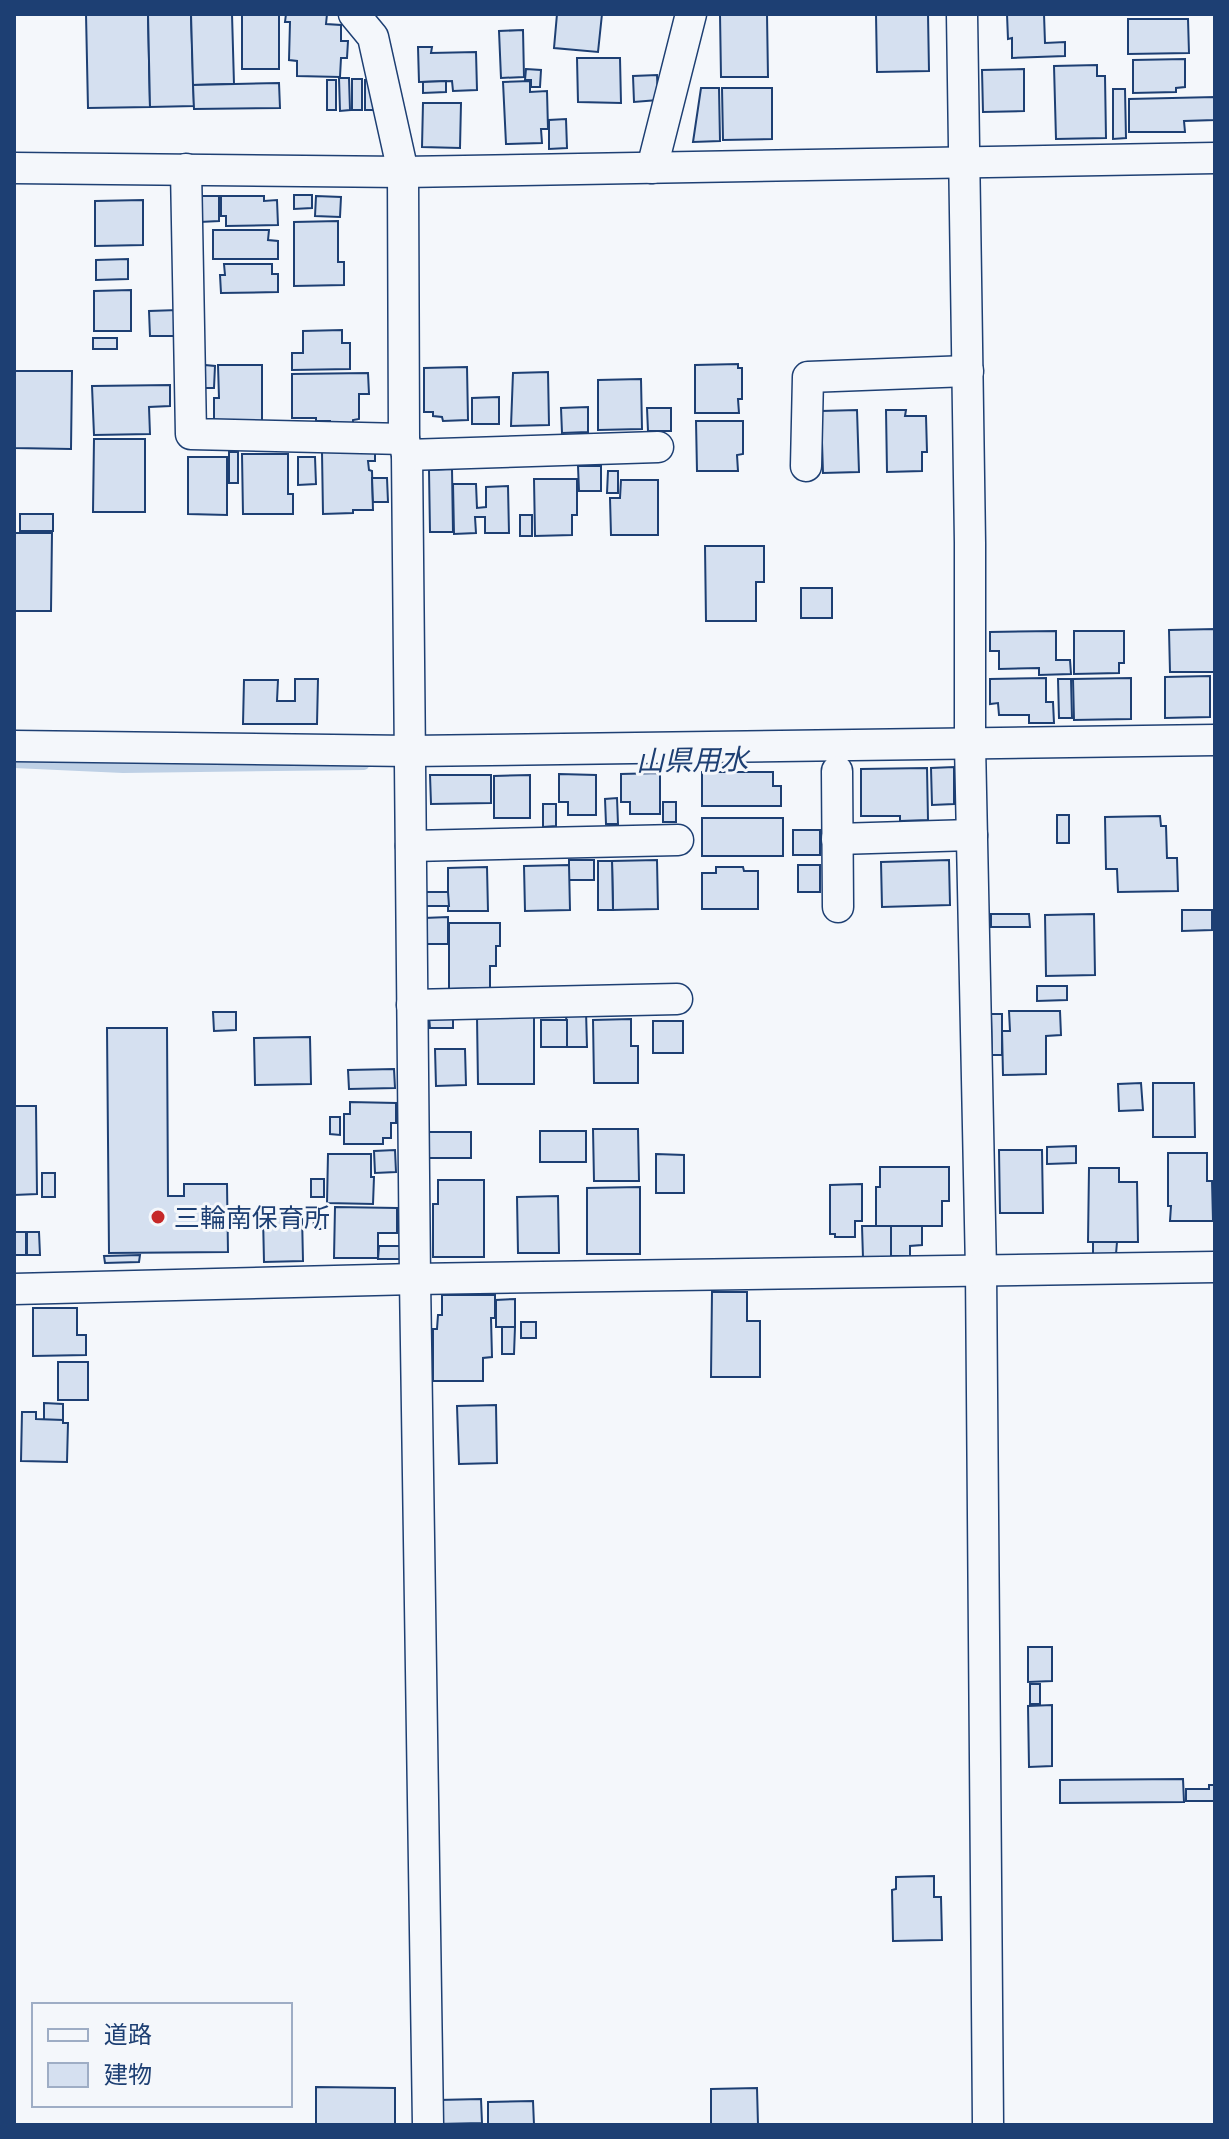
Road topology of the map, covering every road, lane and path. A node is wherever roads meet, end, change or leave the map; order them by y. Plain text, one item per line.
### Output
1 (354, 14) edge
2 (691, 14) edge
3 (962, 14) edge
4 (1215, 158) edge
5 (965, 162) junction
6 (14, 168) edge
7 (652, 168) junction
8 (186, 169) junction
9 (403, 172) junction
10 (968, 371) junction
11 (405, 447) junction
12 (658, 447) dead end
13 (806, 466) dead end
14 (1215, 740) edge
15 (970, 744) junction
16 (14, 746) edge
17 (410, 751) junction
18 (837, 771) dead end
19 (972, 835) junction
20 (837, 839) junction
21 (678, 840) dead end
22 (411, 846) junction
23 (838, 907) dead end
24 (677, 999) dead end
25 (412, 1005) junction
26 (1215, 1267) edge
27 (981, 1270) junction
28 (415, 1279) junction
29 (14, 1289) edge
30 (428, 2125) edge
31 (988, 2125) edge

1 - 9 street
2 - 7 street
3 - 5 street
4 - 5 street
5 - 7 street
5 - 10 street
6 - 8 street
7 - 9 street
8 - 9 street
8 - 11 street
9 - 11 street
10 - 13 street
10 - 15 street
11 - 12 street
11 - 17 street
14 - 15 street
15 - 17 street
15 - 19 street
16 - 17 street
17 - 22 street
18 - 20 street
19 - 20 street
19 - 27 street
20 - 23 street
21 - 22 street
22 - 25 street
24 - 25 street
25 - 28 street
26 - 27 street
27 - 28 street
27 - 31 street
28 - 29 street
28 - 30 street

